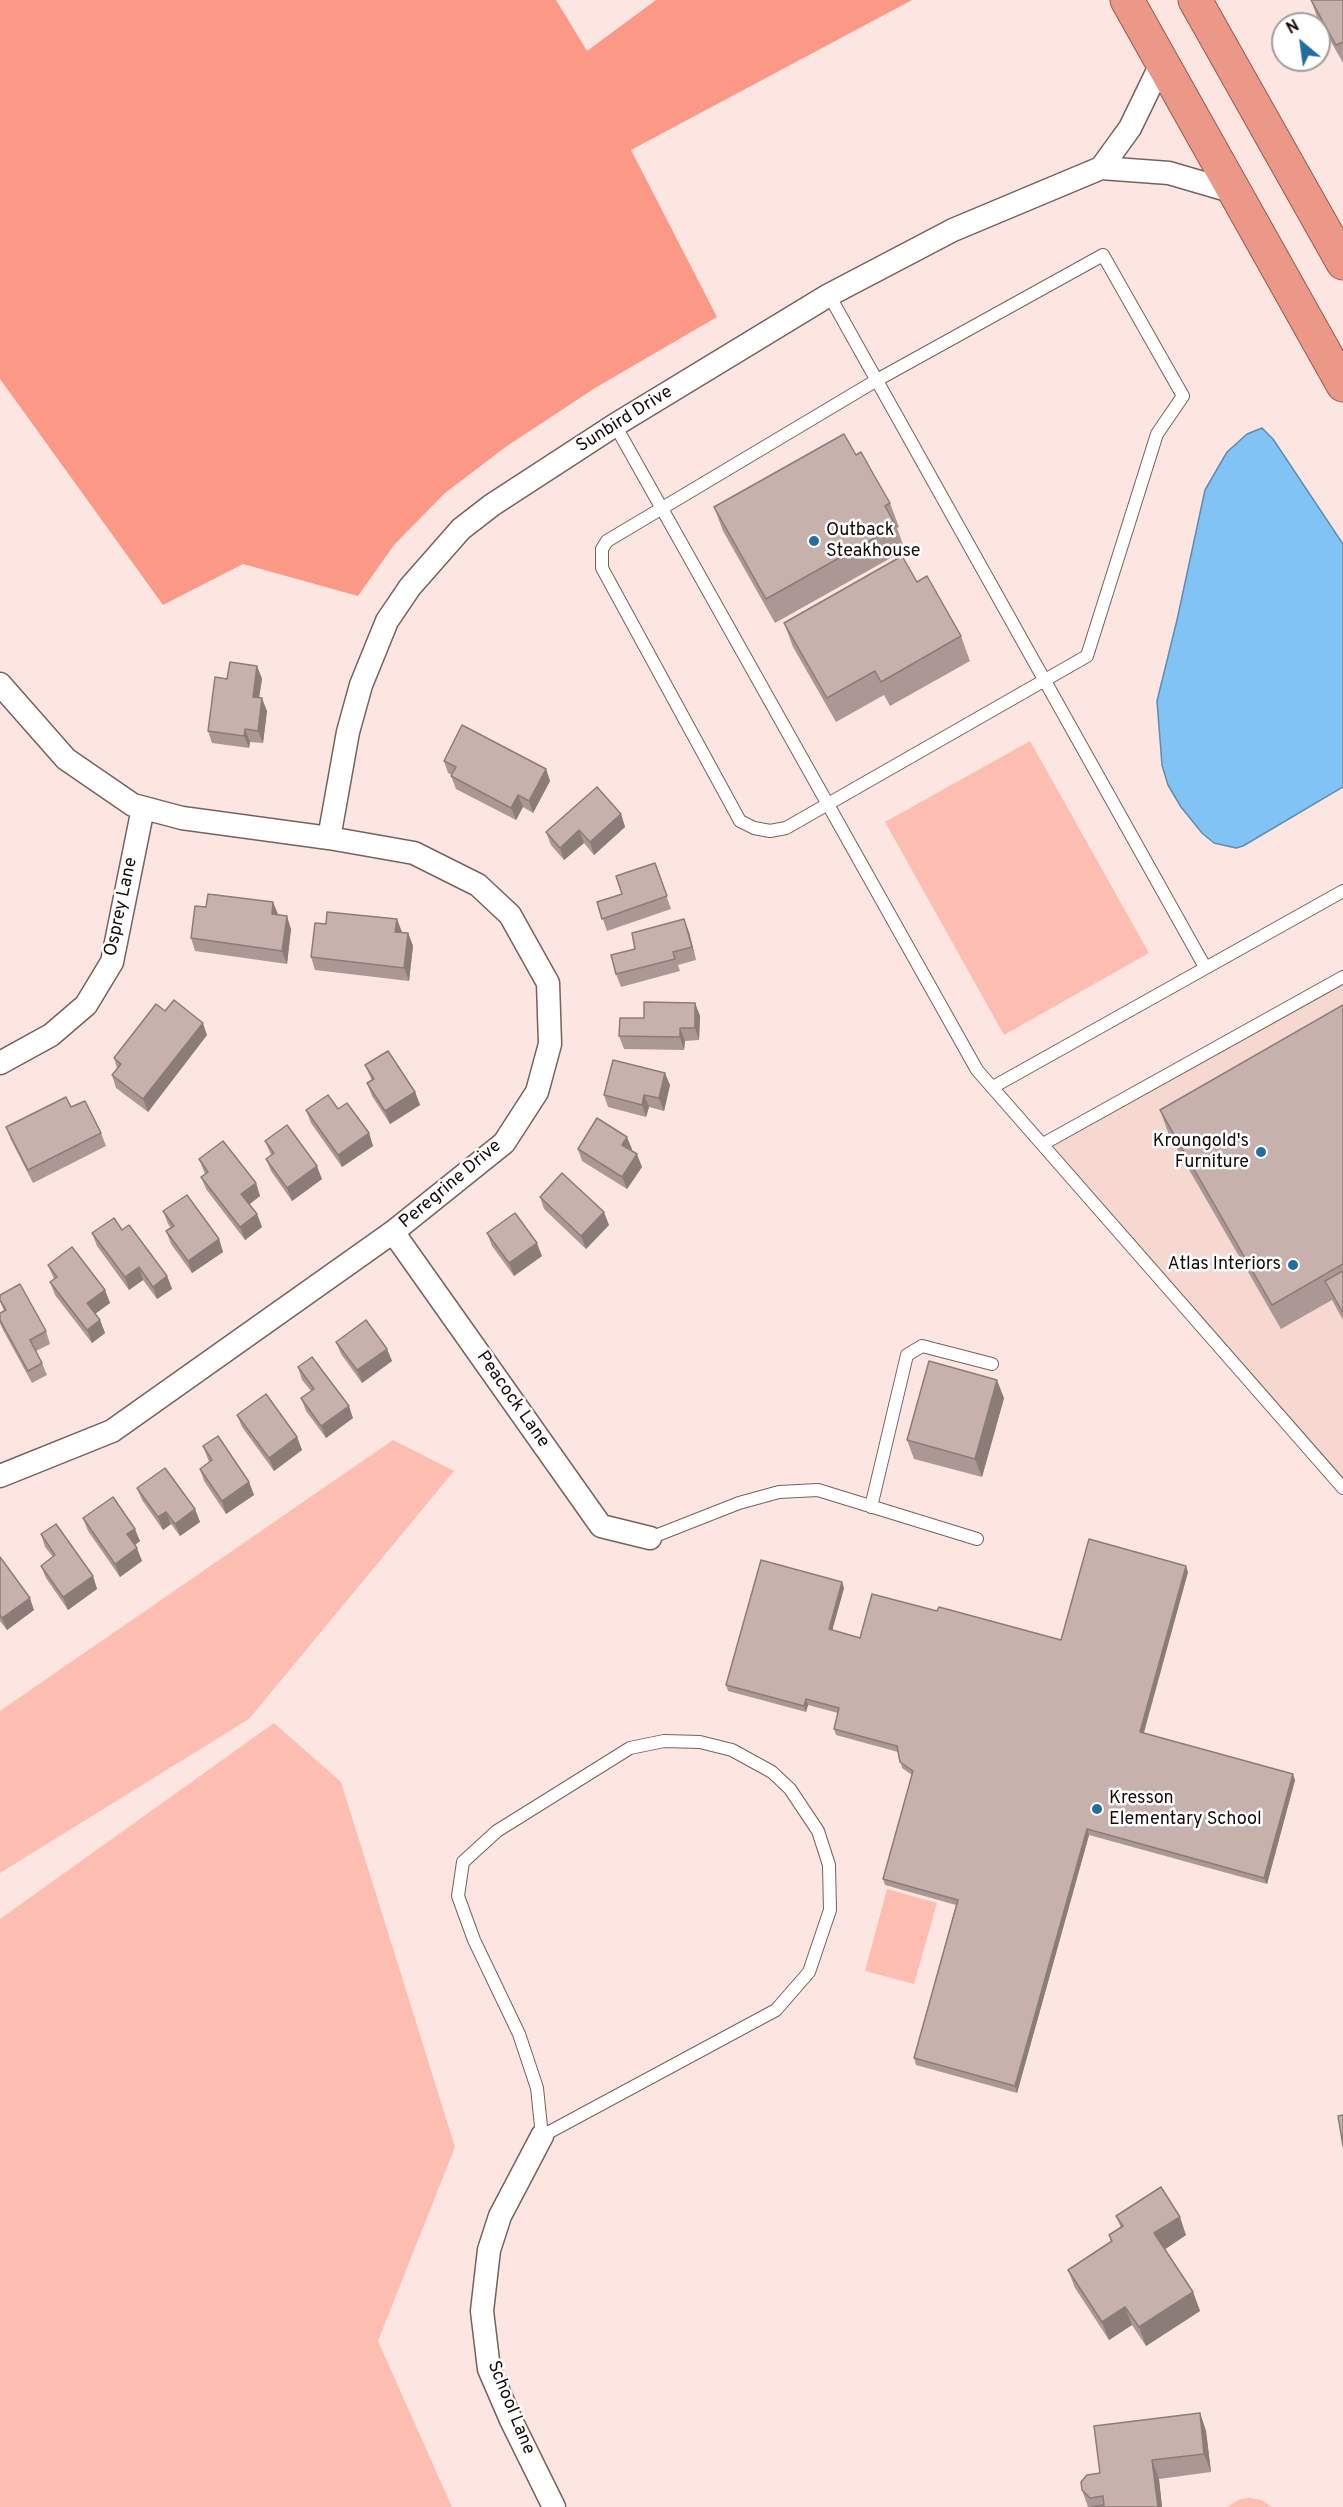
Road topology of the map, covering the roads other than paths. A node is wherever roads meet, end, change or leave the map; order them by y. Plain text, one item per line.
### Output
1 (1127, 0) edge
2 (1203, 8) edge
3 (1162, 62) junction
4 (1101, 168) junction
5 (1234, 192) junction
6 (1343, 263) edge
7 (829, 295) junction
8 (877, 380) junction
9 (1343, 385) edge
10 (615, 425) junction
11 (661, 507) junction
12 (1045, 681) junction
13 (0, 684) edge
14 (829, 805) junction
15 (144, 808) junction
16 (329, 838) junction
17 (1343, 891) edge
18 (1205, 967) junction
19 (1343, 977) edge
20 (0, 1063) edge
21 (993, 1087) junction
22 (1043, 1144) junction
23 (393, 1232) junction
24 (992, 1364) dead end
25 (0, 1476) edge
26 (1343, 1488) edge
27 (871, 1507) junction
28 (650, 1538) joint
29 (977, 1539) dead end
30 (542, 2136) junction
31 (554, 2507) edge

1 - 3 highway
2 - 6 highway
3 - 4 street
3 - 5 highway
4 - 5 street, Sunbird Drive
4 - 7 street, Sunbird Drive
5 - 9 highway
7 - 8 lane
7 - 10 street, Sunbird Drive
8 - 11 lane
8 - 12 lane
8 - 12 lane
10 - 11 lane
10 - 16 street, Sunbird Drive
11 - 14 lane
11 - 14 lane
12 - 14 lane
12 - 18 lane
13 - 15 street, Peregrine Drive
14 - 21 lane
15 - 16 street, Peregrine Drive
15 - 20 street, Osprey Lane
16 - 23 street, Peregrine Drive
17 - 18 lane
18 - 21 lane
19 - 22 lane
21 - 22 lane
22 - 26 lane
23 - 25 street, Peregrine Drive
23 - 28 street, Peacock Lane
24 - 27 lane
27 - 28 lane
27 - 29 lane
30 - 30 lane
30 - 31 street, School Lane

